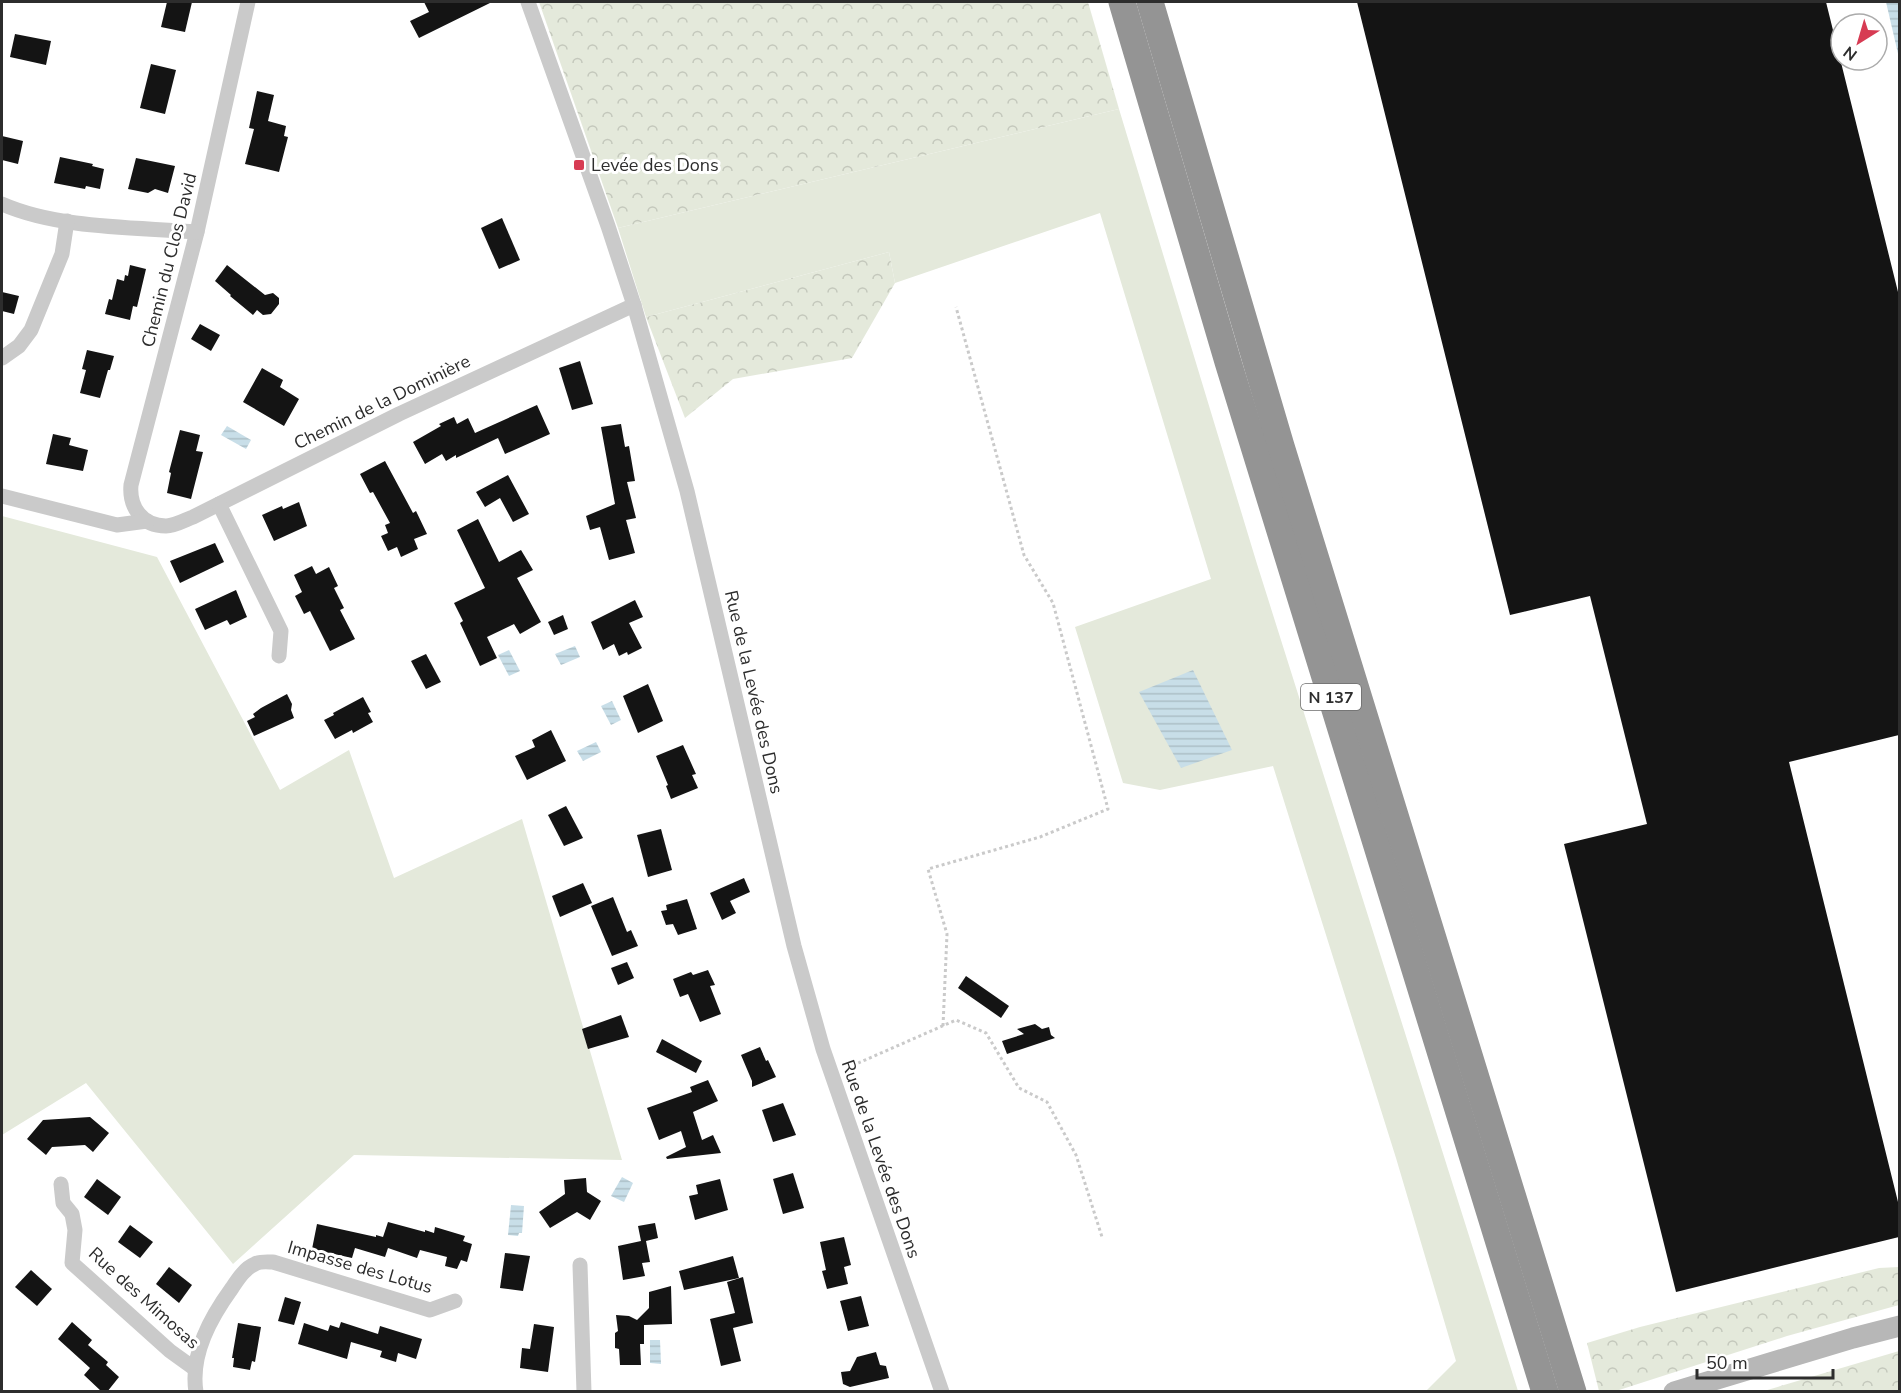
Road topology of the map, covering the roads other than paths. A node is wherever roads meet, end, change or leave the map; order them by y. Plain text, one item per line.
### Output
1 (248, 2) edge
2 (528, 2) edge
3 (1122, 2) edge
4 (1150, 2) edge
5 (2, 204) edge
6 (67, 222) junction
7 (197, 232) junction
8 (634, 305) junction
9 (2, 358) edge
10 (2, 496) edge
11 (219, 504) junction
12 (147, 521) junction
13 (279, 656) dead end
14 (61, 1184) dead end
15 (580, 1265) dead end
16 (456, 1301) dead end
17 (1899, 1326) edge
18 (195, 1370) junction
19 (196, 1392) edge
20 (584, 1392) edge
21 (942, 1392) edge
22 (1545, 1392) edge
23 (1573, 1392) edge
24 (1674, 1392) edge

1 - 7 street, Chemin du Clos David
2 - 8 street, Rue de la Levée des Dons
3 - 22 highway, N 137
4 - 23 highway, N 137
5 - 6 street
6 - 7 street
6 - 9 street
7 - 12 street, Chemin du Clos David
8 - 11 street, Chemin de la Dominière
8 - 21 street, Rue de la Levée des Dons
10 - 12 street, Chemin de la Dominière
11 - 12 street, Chemin de la Dominière
11 - 13 street
14 - 18 street, Rue des Mimosas
15 - 20 street
16 - 18 street, Impasse des Lotus
17 - 24 street
18 - 19 street, Impasse des Lotus

